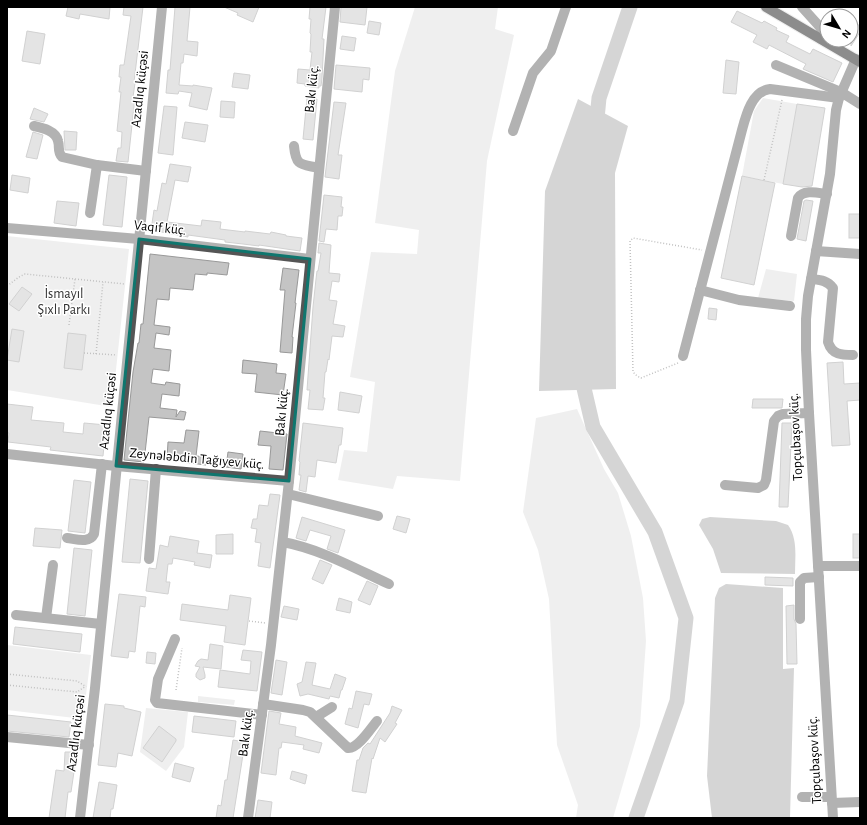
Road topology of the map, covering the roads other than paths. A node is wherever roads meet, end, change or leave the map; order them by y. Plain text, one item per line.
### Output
1 (162, 7) edge
2 (335, 7) edge
3 (566, 7) edge
4 (766, 7) edge
5 (802, 7) edge
6 (819, 26) edge
7 (819, 38) edge
8 (837, 48) edge
9 (858, 60) edge
10 (776, 65) dead end
11 (840, 95) junction
12 (860, 104) edge
13 (34, 126) dead end
14 (513, 131) dead end
15 (294, 146) dead end
16 (97, 165) junction
17 (319, 168) junction
18 (146, 171) junction
19 (827, 194) junction
20 (90, 213) dead end
21 (7, 228) edge
22 (791, 236) dead end
23 (139, 240) junction
24 (816, 251) junction
25 (860, 254) edge
26 (310, 259) junction
27 (811, 279) junction
28 (700, 290) junction
29 (790, 306) dead end
30 (853, 355) dead end
31 (683, 356) road end
32 (809, 413) junction
33 (7, 454) edge
34 (102, 464) junction
35 (116, 466) junction
36 (156, 469) junction
37 (289, 481) junction
38 (725, 485) dead end
39 (288, 494) junction
40 (378, 516) dead end
41 (67, 538) dead end
42 (283, 542) junction
43 (149, 560) dead end
44 (53, 565) dead end
45 (818, 566) junction
46 (860, 566) edge
47 (819, 577) junction
48 (389, 584) dead end
49 (16, 615) dead end
50 (46, 618) junction
51 (800, 619) dead end
52 (102, 624) junction
53 (178, 642) road end
54 (263, 704) junction
55 (332, 707) dead end
56 (262, 715) junction
57 (316, 717) junction
58 (377, 721) dead end
59 (7, 736) edge
60 (89, 745) junction
61 (802, 797) dead end
62 (832, 800) junction
63 (860, 802) edge
64 (80, 818) edge
65 (248, 818) edge
66 (833, 818) edge

1 - 18 street, Azadlıq küçəsi
2 - 17 street, Bakı küç.
3 - 14 street
4 - 7 main road
5 - 6 street
8 - 9 main road
9 - 11 street, Topçubaşov küç.
10 - 11 street
11 - 12 street
11 - 19 street, Topçubaşov küç.
11 - 28 street
13 - 16 street
15 - 17 street
16 - 18 street
16 - 20 street
17 - 26 street, Bakı küç.
18 - 23 street, Azadlıq küçəsi
19 - 22 street
19 - 24 street, Topçubaşov küç.
21 - 23 street, Vaqif küç.
23 - 26 street, Vaqif küç.
23 - 35 street, Azadlıq küçəsi
24 - 25 street
24 - 27 street, Topçubaşov küç.
26 - 37 street, Bakı küç.
27 - 30 street
27 - 32 street, Topçubaşov küç.
28 - 29 street
28 - 31 street
32 - 38 street
32 - 45 street, Topçubaşov küç.
33 - 34 street, Zeynələbdin Tağıyev küç.
34 - 35 street, Zeynələbdin Tağıyev küç.
34 - 41 street
35 - 36 street, Zeynələbdin Tağıyev küç.
35 - 52 street, Azadlıq küçəsi
36 - 37 street, Zeynələbdin Tağıyev küç.
36 - 43 street
37 - 39 street, Bakı küç.
39 - 40 street
39 - 42 street, Bakı küç.
42 - 48 street
42 - 54 street, Bakı küç.
44 - 50 street
45 - 46 street
45 - 47 street, Topçubaşov küç.
47 - 51 street
47 - 62 street, Topçubaşov küç.
49 - 50 street
50 - 52 street
52 - 60 street, Azadlıq küçəsi
53 - 56 street
54 - 56 street, Bakı küç.
54 - 57 street
55 - 57 street
56 - 65 street, Bakı küç.
57 - 58 street
59 - 60 street
60 - 64 street, Azadlıq küçəsi
61 - 62 street
62 - 63 street
62 - 66 street, Topçubaşov küç.

